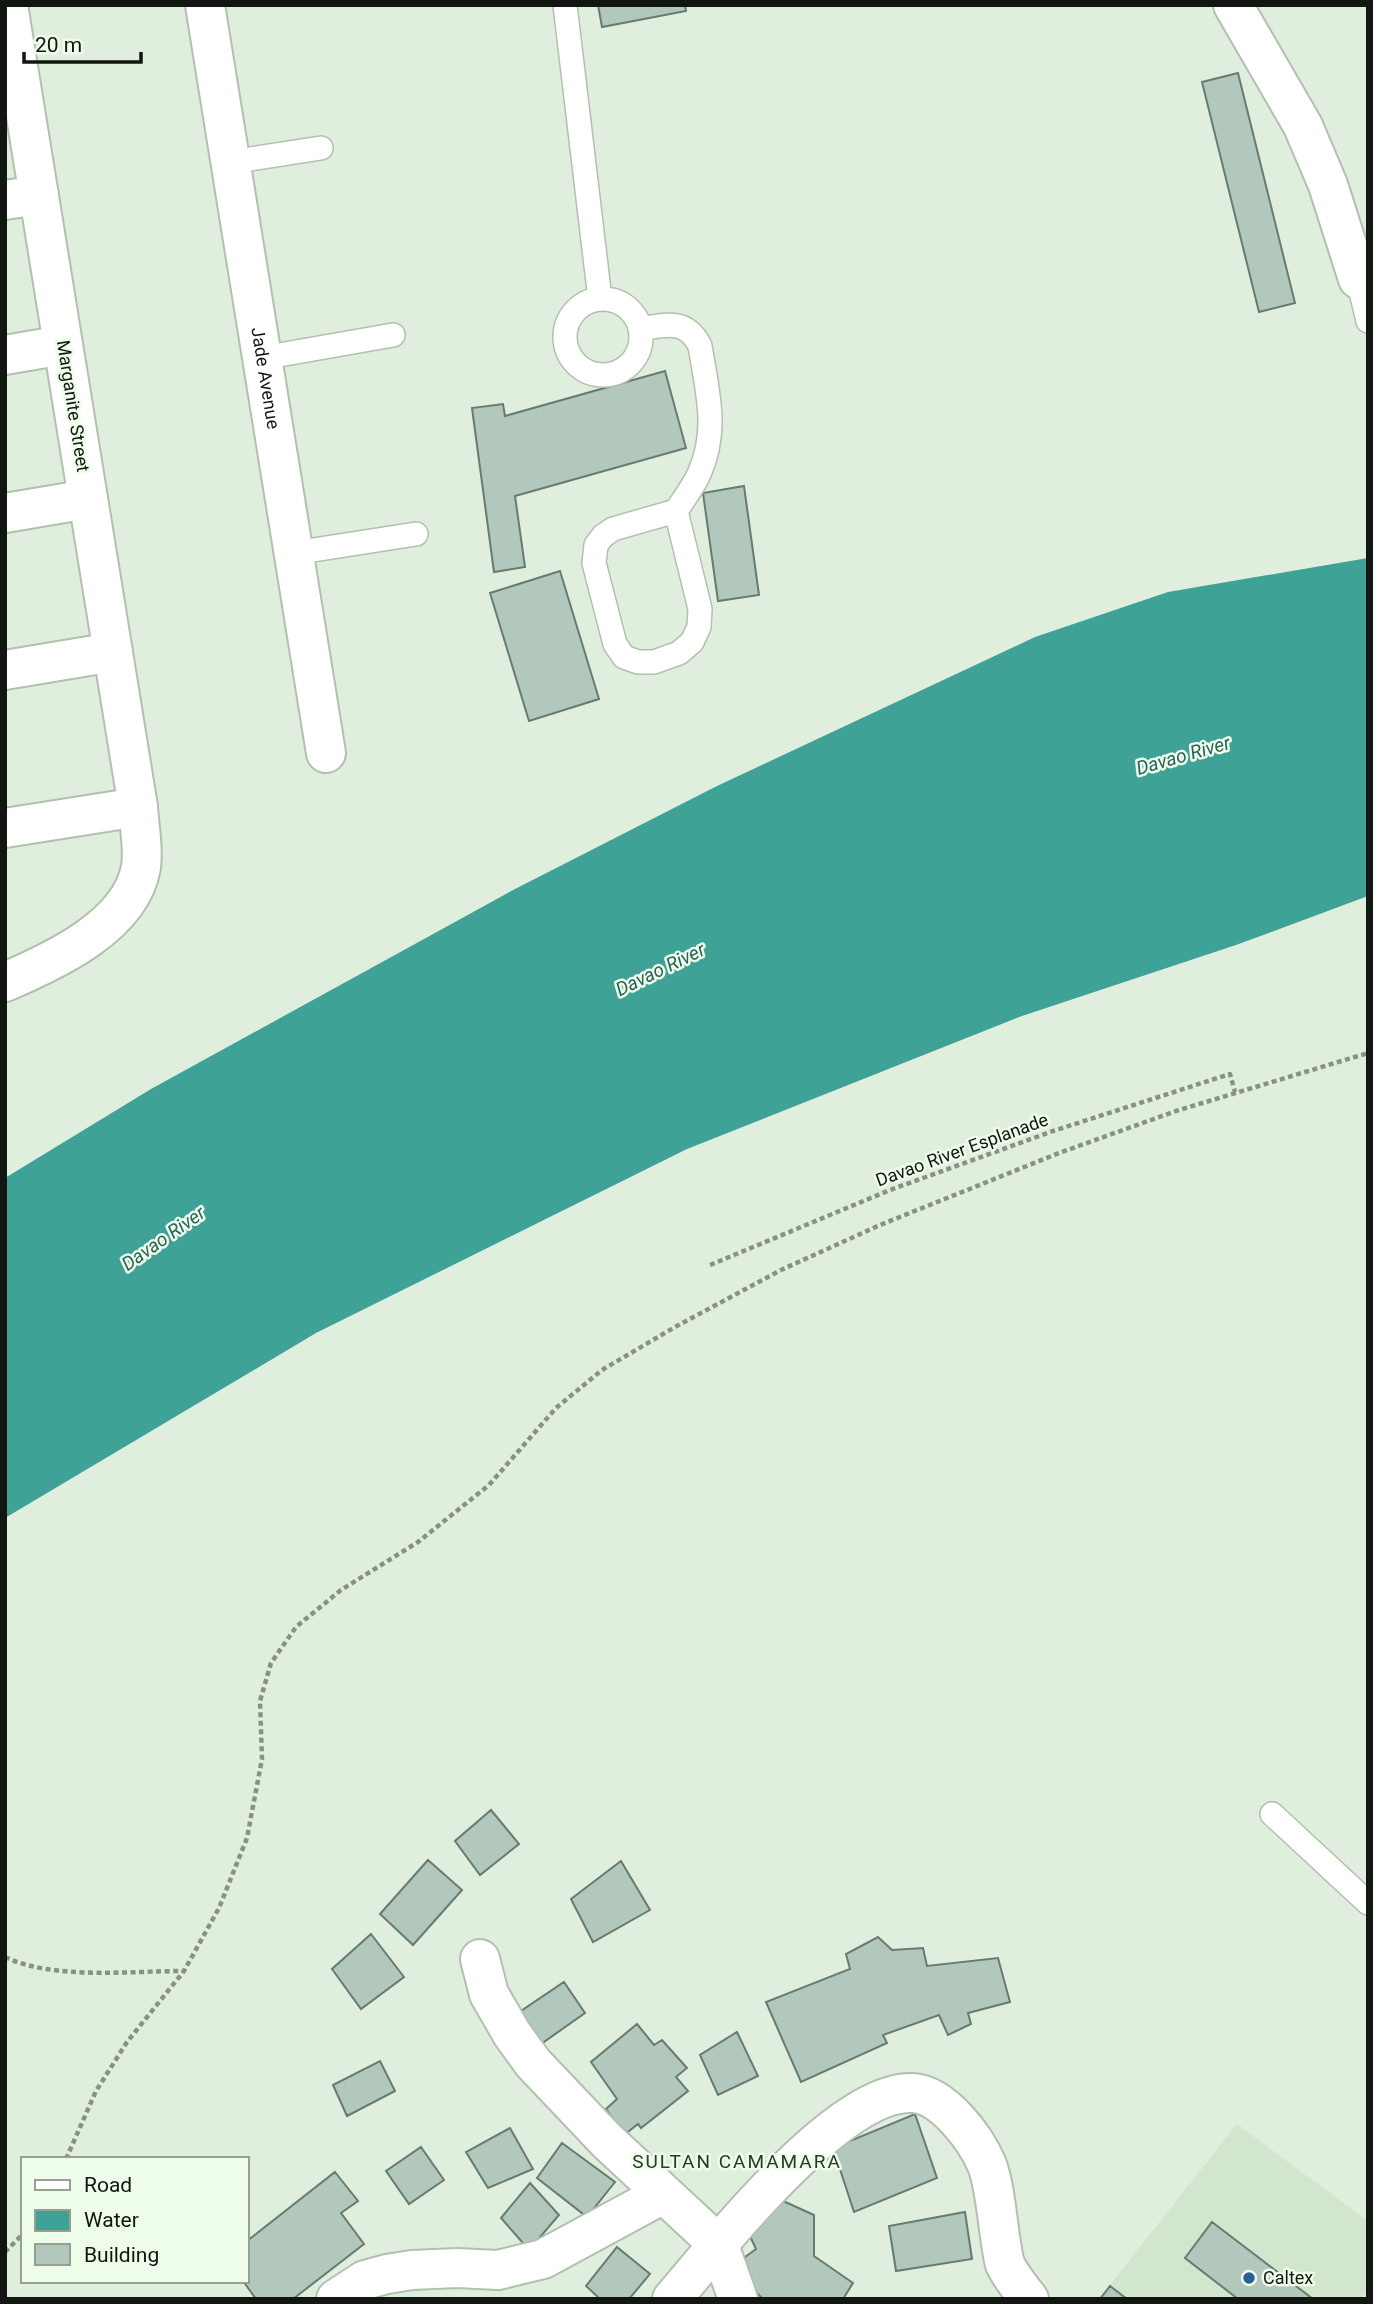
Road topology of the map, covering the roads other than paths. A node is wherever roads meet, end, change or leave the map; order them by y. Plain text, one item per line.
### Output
1 (8, 5) edge
2 (205, 5) edge
3 (565, 5) edge
4 (1233, 5) edge
5 (321, 148) dead end
6 (230, 162) junction
7 (22, 197) edge
8 (1358, 279) joint
9 (600, 299) junction
10 (1368, 321) edge
11 (640, 329) junction
12 (393, 335) dead end
13 (63, 345) junction
14 (5, 355) edge
15 (262, 358) junction
16 (88, 499) junction
17 (676, 511) junction
18 (5, 513) edge
19 (416, 534) dead end
20 (294, 554) junction
21 (113, 652) junction
22 (5, 670) edge
23 (326, 753) dead end
24 (138, 807) junction
25 (5, 828) edge
26 (5, 982) edge
27 (1272, 1815) dead end
28 (1368, 1903) edge
29 (480, 1959) dead end
30 (663, 2194) junction
31 (719, 2245) junction
32 (336, 2299) edge
33 (672, 2299) edge
34 (738, 2299) edge
35 (1029, 2299) edge

1 - 7 street, Marganite Street
2 - 6 street, Jade Avenue
3 - 9 lane
4 - 8 street
5 - 6 lane
6 - 15 street, Jade Avenue
7 - 13 street, Marganite Street
8 - 10 lane
9 - 11 lane
9 - 11 lane
11 - 17 lane
12 - 15 lane
13 - 14 street
13 - 16 street, Marganite Street
15 - 20 street, Jade Avenue
16 - 18 street
16 - 21 street, Marganite Street
17 - 17 lane
19 - 20 lane
20 - 23 street, Jade Avenue
21 - 22 street
21 - 24 street, Marganite Street
24 - 25 street
24 - 26 street, Marganite Street
27 - 28 lane
29 - 30 street
30 - 31 street
30 - 32 street
31 - 33 street
31 - 34 street
31 - 35 street

